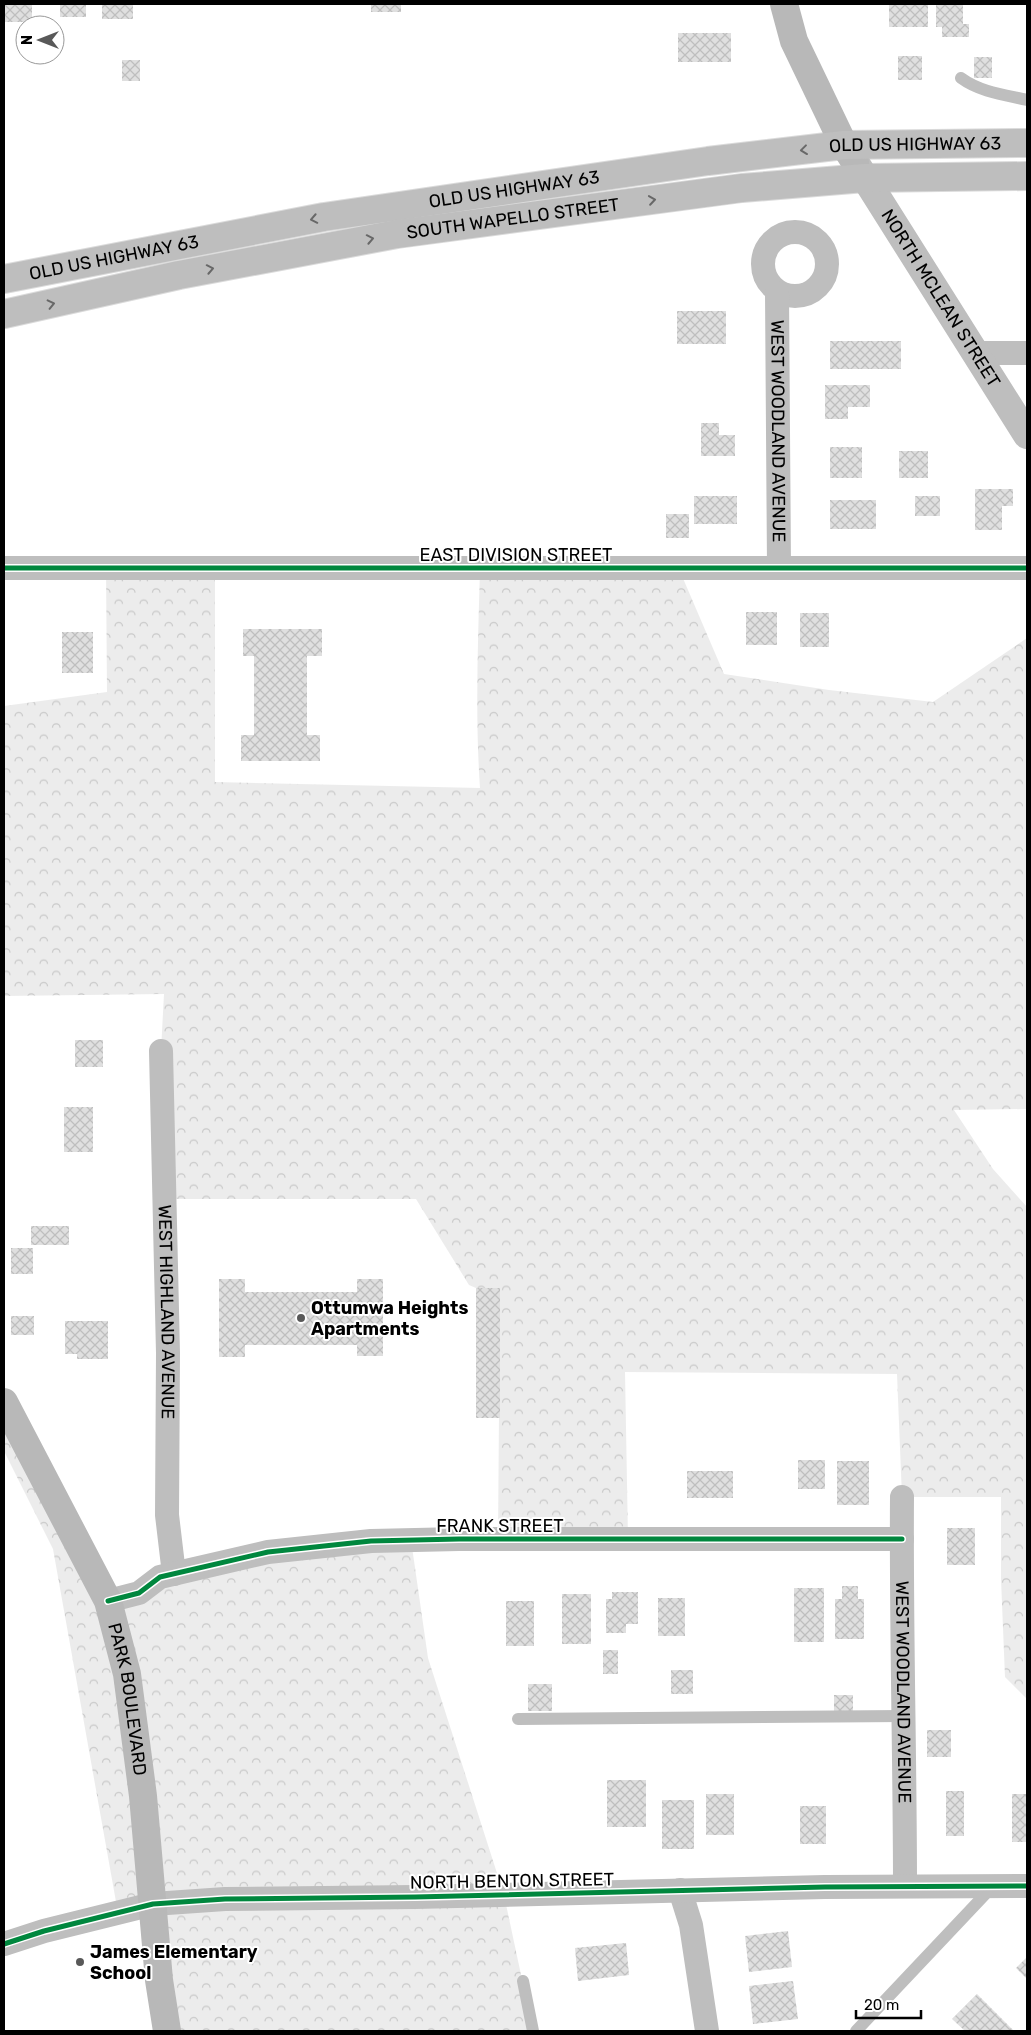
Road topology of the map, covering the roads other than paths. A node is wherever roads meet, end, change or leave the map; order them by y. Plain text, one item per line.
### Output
1 (784, 4) edge
2 (962, 78) dead end
3 (1027, 100) edge
4 (1027, 143) edge
5 (854, 162) junction
6 (1027, 176) edge
7 (4, 279) edge
8 (777, 293) dead end
9 (4, 314) edge
10 (976, 352) junction
11 (1027, 353) edge
12 (1027, 435) edge
13 (4, 568) edge
14 (779, 568) junction
15 (1027, 568) edge
16 (161, 1050) dead end
17 (4, 1402) edge
18 (902, 1498) dead end
19 (902, 1539) junction
20 (174, 1574) junction
21 (108, 1601) junction
22 (905, 1716) junction
23 (518, 1719) dead end
24 (905, 1886) junction
25 (994, 1886) junction
26 (1027, 1886) edge
27 (680, 1890) junction
28 (152, 1904) junction
29 (4, 1944) edge
30 (523, 1981) dead end
31 (167, 2031) edge
32 (533, 2031) edge
33 (707, 2031) edge
34 (856, 2031) edge

1 - 5 main road
2 - 3 lane
4 - 5 main road, OLD US HIGHWAY 63
5 - 6 main road, SOUTH WAPELLO STREET
5 -> 7 main road, OLD US HIGHWAY 63
9 -> 5 main road, SOUTH WAPELLO STREET
5 - 10 main road, NORTH MCLEAN STREET
8 - 14 street, WEST WOODLAND AVENUE
10 - 11 street
10 - 12 main road, NORTH MCLEAN STREET
13 - 14 street, EAST DIVISION STREET
14 - 15 street, EAST DIVISION STREET
16 - 20 street, WEST HIGHLAND AVENUE
17 - 21 main road, PARK BOULEVARD
18 - 19 street, WEST WOODLAND AVENUE
19 - 20 street, FRANK STREET
19 - 22 street, WEST WOODLAND AVENUE
20 - 21 street, FRANK STREET
21 - 28 main road, PARK BOULEVARD
22 - 23 lane
22 - 24 street, WEST WOODLAND AVENUE
24 - 25 street, NORTH BENTON STREET
24 - 27 street, NORTH BENTON STREET
25 - 26 street, NORTH BENTON STREET
25 - 34 lane
27 - 28 street, NORTH BENTON STREET
27 - 33 street
28 - 29 street, NORTH BENTON STREET
28 - 31 main road, PARK BOULEVARD
30 - 32 lane

